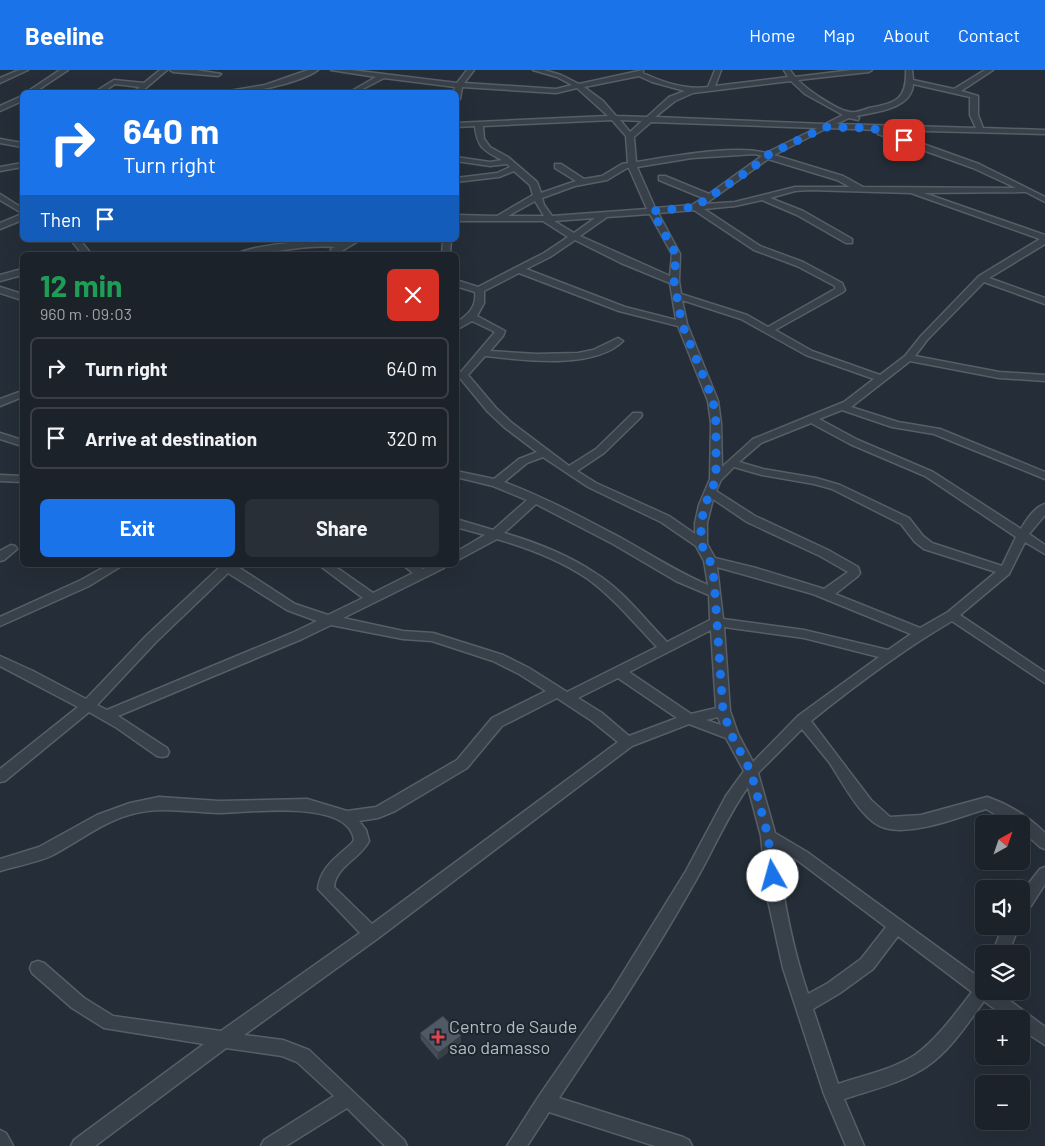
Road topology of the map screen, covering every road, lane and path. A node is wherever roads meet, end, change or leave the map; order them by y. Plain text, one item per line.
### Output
1 (11, 70) edge
2 (25, 70) edge
3 (65, 70) edge
4 (164, 70) edge
5 (173, 70) edge
6 (315, 70) edge
7 (334, 70) edge
8 (471, 70) edge
9 (536, 70) edge
10 (718, 70) edge
11 (787, 70) edge
12 (869, 70) edge
13 (909, 70) edge
14 (990, 70) edge
15 (302, 71) edge
16 (550, 71) edge
17 (640, 72) edge
18 (219, 74) edge
19 (381, 77) junction
20 (2, 80) edge
21 (792, 80) junction
22 (910, 81) junction
23 (145, 85) junction
24 (459, 85) junction
25 (579, 86) junction
26 (711, 88) junction
27 (34, 90) edge
28 (102, 90) edge
29 (140, 90) edge
30 (248, 90) edge
31 (357, 90) edge
32 (458, 90) edge
33 (692, 91) junction
34 (954, 92) junction
35 (20, 99) edge
36 (0, 109) edge
37 (849, 115) junction
38 (614, 118) junction
39 (651, 119) junction
40 (479, 124) junction
41 (459, 126) edge
42 (825, 127) junction
43 (872, 128) junction
44 (980, 129) junction
45 (1045, 132) edge
46 (630, 136) junction
47 (20, 138) edge
48 (0, 141) edge
49 (9, 143) junction
50 (20, 145) edge
51 (768, 155) junction
52 (459, 159) edge
53 (507, 162) junction
54 (632, 164) junction
55 (20, 165) edge
56 (558, 166) dead end
57 (514, 168) junction
58 (0, 169) edge
59 (662, 178) dead end
60 (459, 180) edge
61 (583, 182) junction
62 (862, 190) junction
63 (1028, 190) junction
64 (911, 192) junction
65 (0, 196) edge
66 (536, 197) junction
67 (709, 197) junction
68 (762, 197) junction
69 (1045, 200) edge
70 (695, 207) junction
71 (459, 210) edge
72 (20, 211) edge
73 (652, 211) junction
74 (604, 216) junction
75 (468, 217) junction
76 (20, 218) edge
77 (459, 218) edge
78 (499, 218) junction
79 (548, 219) junction
80 (0, 226) edge
81 (574, 236) junction
82 (1045, 239) edge
83 (849, 241) dead end
84 (77, 242) edge
85 (349, 242) edge
86 (85, 252) edge
87 (254, 252) edge
88 (337, 252) edge
89 (519, 270) junction
90 (20, 273) edge
91 (0, 278) edge
92 (982, 278) junction
93 (674, 281) junction
94 (459, 284) edge
95 (0, 290) edge
96 (479, 290) junction
97 (676, 295) junction
98 (20, 296) edge
99 (1045, 301) edge
100 (472, 317) junction
101 (682, 324) junction
102 (459, 325) edge
103 (769, 330) junction
104 (618, 342) dead end
105 (484, 353) junction
106 (908, 358) junction
107 (460, 374) edge
108 (880, 378) junction
109 (1045, 378) edge
110 (20, 395) edge
111 (20, 401) edge
112 (0, 403) edge
113 (842, 407) junction
114 (637, 415) dead end
115 (811, 419) junction
116 (0, 436) edge
117 (20, 441) edge
118 (546, 452) junction
119 (731, 463) junction
120 (569, 471) junction
121 (459, 475) edge
122 (1045, 476) edge
123 (0, 478) edge
124 (716, 479) junction
125 (20, 480) edge
126 (496, 483) junction
127 (710, 492) junction
128 (535, 499) junction
129 (1045, 508) edge
130 (459, 524) edge
131 (495, 535) junction
132 (1023, 535) junction
133 (701, 544) junction
134 (11, 549) dead end
135 (1045, 550) edge
136 (459, 555) edge
137 (0, 557) edge
138 (710, 561) junction
139 (113, 567) edge
140 (327, 567) edge
141 (412, 567) edge
142 (436, 567) edge
143 (226, 568) edge
144 (1005, 572) junction
145 (422, 574) junction
146 (714, 592) junction
147 (826, 594) junction
148 (372, 598) junction
149 (952, 615) junction
150 (328, 620) junction
151 (0, 622) edge
152 (717, 622) junction
153 (921, 633) junction
154 (665, 648) junction
155 (890, 655) junction
156 (0, 662) edge
157 (619, 672) junction
158 (1045, 678) edge
159 (562, 695) junction
160 (87, 705) junction
161 (723, 711) junction
162 (106, 715) junction
163 (689, 719) junction
164 (803, 720) junction
165 (731, 734) junction
166 (627, 742) junction
167 (162, 752) dead end
168 (751, 772) junction
169 (0, 777) edge
170 (347, 817) junction
171 (768, 836) junction
172 (1043, 839) edge
173 (0, 865) edge
174 (1045, 873) edge
175 (1030, 892) edge
176 (896, 926) junction
177 (372, 934) junction
178 (38, 968) dead end
179 (975, 983) edge
180 (976, 1000) edge
181 (997, 1000) edge
182 (803, 1006) junction
183 (1010, 1010) edge
184 (1030, 1026) edge
185 (1045, 1038) edge
186 (223, 1040) junction
187 (833, 1094) junction
188 (348, 1097) junction
189 (545, 1102) junction
190 (0, 1139) edge
191 (4, 1146) edge
192 (80, 1146) edge
193 (270, 1146) edge
194 (398, 1146) edge
195 (516, 1146) edge
196 (683, 1146) edge
197 (854, 1146) edge

1 - 20 street
2 - 20 street
3 - 27 street
4 - 23 street
5 - 18 street
6 - 15 street
7 - 19 street
8 - 24 street
9 - 16 street
10 - 26 street
11 - 21 street
12 - 21 street
13 - 22 street
14 - 34 street
15 - 30 street
16 - 25 street
17 - 25 street
17 - 33 street
19 - 24 street
19 - 31 street
21 - 26 street
21 - 37 street
22 - 34 street
22 - 37 street
23 - 28 street
23 - 29 street
24 - 25 street
24 - 32 street
25 - 38 street
26 - 33 street
33 - 39 street
34 - 44 street
35 - 36 street
37 - 42 street
37 - 43 street
38 - 39 street
38 - 40 street
38 - 46 street
39 - 42 street
39 - 46 street
40 - 41 street
40 - 53 street
42 - 43 street
42 - 51 street
43 - 44 street
43 - 63 street
44 - 45 street
46 - 54 street
47 - 49 street
48 - 49 street
49 - 50 street
51 - 54 street
51 - 62 street
51 - 67 street
52 - 53 street
53 - 57 street
54 - 61 street
54 - 73 street
55 - 58 street
56 - 61 street
57 - 60 street
57 - 66 street
59 - 67 street
61 - 66 street
62 - 64 street
62 - 68 street
63 - 64 street
63 - 69 street
64 - 82 street
65 - 72 street
66 - 78 street
66 - 79 street
67 - 70 street
68 - 70 street
68 - 83 street
70 - 73 street
70 - 103 street
71 - 75 street
73 - 74 street
73 - 93 street
74 - 79 street
74 - 81 street
75 - 77 street
75 - 78 street
76 - 80 street
78 - 79 street
79 - 81 street
81 - 89 street
81 - 93 street
82 - 92 street
84 - 86 street
85 - 87 street
85 - 88 street
89 - 96 street
89 - 101 street
90 - 91 street
92 - 99 street
92 - 106 street
93 - 97 street
94 - 96 street
95 - 98 street
96 - 100 street
97 - 101 street
97 - 103 street
100 - 102 street
100 - 105 street
101 - 124 street
103 - 108 street
104 - 105 street
105 - 107 street
106 - 108 street
106 - 109 street
107 - 118 street
108 - 113 street
110 - 112 street
111 - 112 street
113 - 115 street
113 - 122 street
114 - 120 street
115 - 119 street
115 - 132 street
116 - 117 street
118 - 120 street
118 - 126 street
119 - 124 street
119 - 144 street
120 - 133 street
121 - 126 street
123 - 125 street
124 - 127 street
126 - 128 street
127 - 133 street
127 - 147 street
128 - 131 street
128 - 146 street
129 - 132 street
130 - 131 street
131 - 136 street
131 - 154 street
132 - 135 street
132 - 144 street
133 - 138 street
134 - 137 street
138 - 146 street
138 - 147 street
139 - 151 street
140 - 148 street
141 - 145 street
142 - 145 street
143 - 150 street
143 - 160 street
144 - 149 street
145 - 148 street
146 - 152 street
147 - 153 street
148 - 150 street
149 - 153 street
149 - 158 street
150 - 159 street
150 - 162 street
152 - 154 street
152 - 155 street
152 - 161 street
153 - 155 street
154 - 157 street
155 - 164 street
156 - 160 street
157 - 159 street
157 - 163 street
159 - 166 street
159 - 170 street
160 - 162 street
160 - 169 street
161 - 163 street
161 - 165 street
162 - 167 street
163 - 165 street
163 - 166 street
164 - 168 street
164 - 172 street
165 - 168 street
166 - 177 street
168 - 171 street
168 - 189 street
170 - 173 street
170 - 177 street
171 - 176 street
171 - 182 street
174 - 175 street
176 - 179 street
176 - 182 street
177 - 186 street
178 - 186 street
180 - 187 street
181 - 183 street
182 - 187 street
184 - 185 street
186 - 188 street
186 - 192 street
187 - 197 street
188 - 193 street
188 - 194 street
189 - 195 street
189 - 196 street
190 - 191 street

